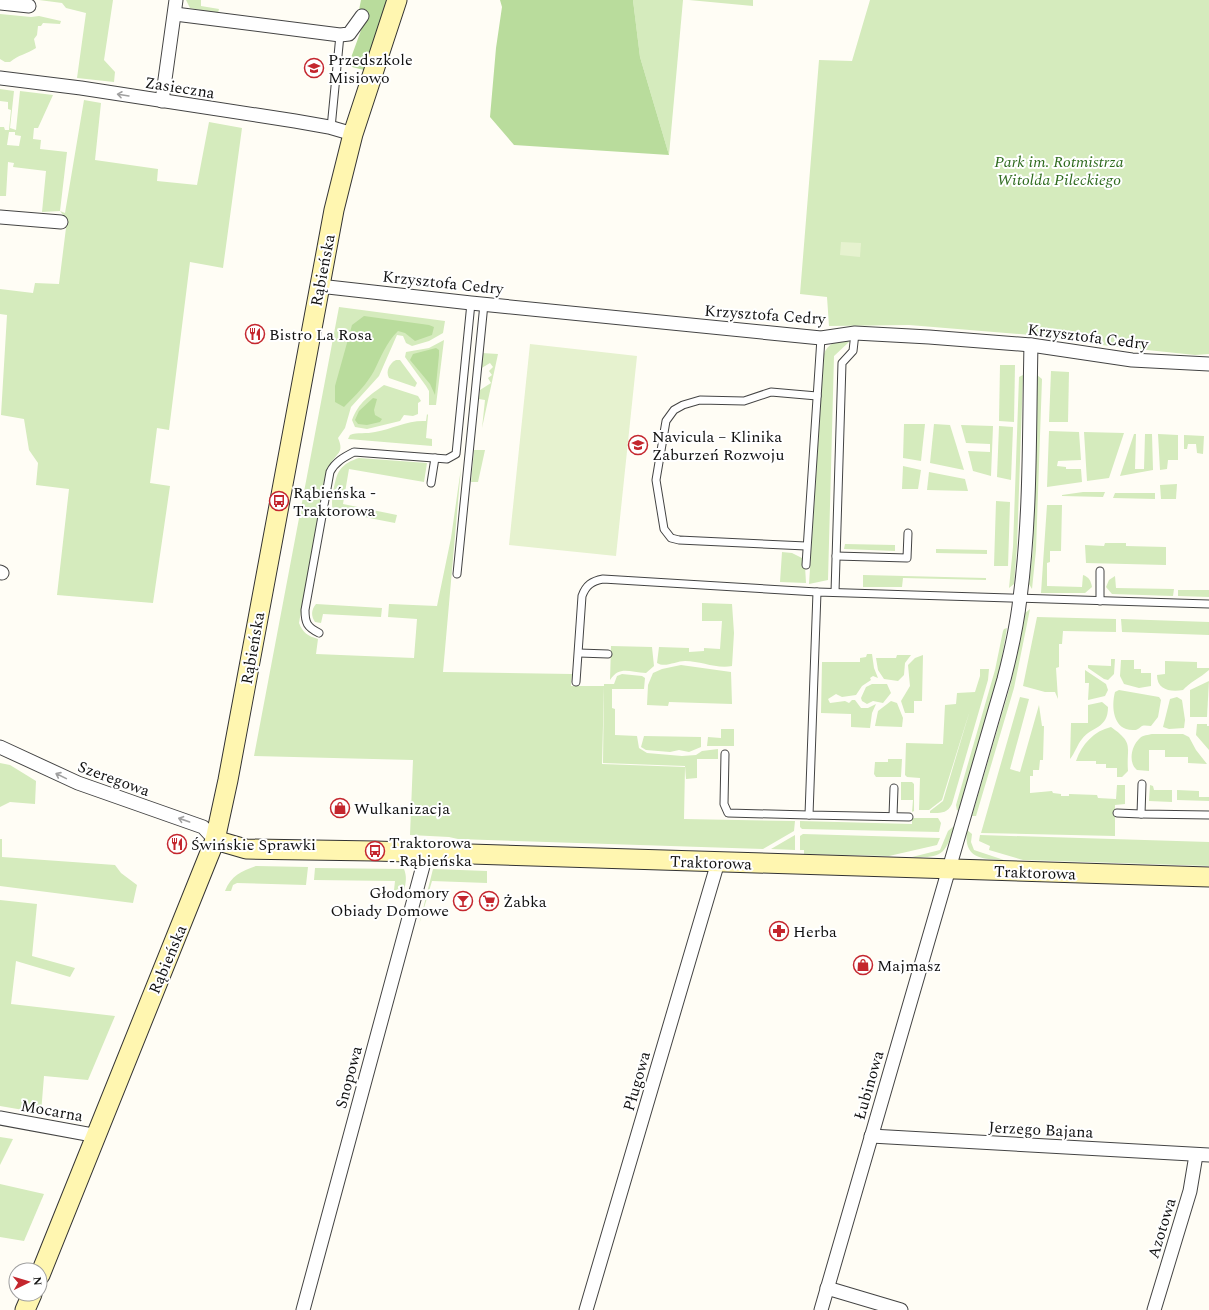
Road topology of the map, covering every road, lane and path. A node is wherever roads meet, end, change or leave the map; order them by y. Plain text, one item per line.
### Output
1 (176, 0) edge
2 (397, 0) edge
3 (0, 3) edge
4 (29, 6) dead end
5 (175, 14) junction
6 (362, 16) dead end
7 (340, 35) junction
8 (0, 78) edge
9 (162, 102) junction
10 (331, 128) junction
11 (353, 134) junction
12 (0, 216) edge
13 (61, 222) dead end
14 (319, 286) junction
15 (477, 304) junction
16 (854, 333) junction
17 (821, 338) junction
18 (1031, 346) junction
19 (1209, 364) edge
20 (817, 396) junction
21 (435, 458) junction
22 (431, 483) dead end
23 (908, 533) dead end
24 (806, 546) junction
25 (836, 556) junction
26 (806, 565) dead end
27 (1100, 571) dead end
28 (458, 574) dead end
29 (817, 592) junction
30 (835, 592) junction
31 (1020, 598) junction
32 (1100, 601) junction
33 (1209, 604) edge
34 (319, 633) dead end
35 (578, 653) junction
36 (608, 654) dead end
37 (576, 682) dead end
38 (0, 747) edge
39 (725, 754) dead end
40 (1142, 784) dead end
41 (894, 788) dead end
42 (1117, 813) dead end
43 (1140, 814) junction
44 (809, 815) junction
45 (1209, 815) edge
46 (893, 816) junction
47 (909, 817) dead end
48 (215, 840) junction
49 (424, 853) junction
50 (718, 862) junction
51 (949, 870) junction
52 (1209, 877) edge
53 (0, 1118) edge
54 (98, 1136) junction
55 (871, 1136) junction
56 (1202, 1155) edge
57 (46, 1262) edge
58 (827, 1288) junction
59 (303, 1310) edge
60 (586, 1310) edge
61 (821, 1310) edge
62 (901, 1310) edge
63 (1154, 1310) edge

1 - 5 street
2 - 11 main road, Rąbieńska
3 - 4 street
5 - 7 street
5 - 9 street
6 - 7 street
7 - 10 lane
9 -> 8 street, Zasieczna
9 - 10 street, Zasieczna
10 - 11 street, Zasieczna
11 - 14 main road, Rąbieńska
12 - 13 street
14 - 15 street, Krzysztofa Cedry
14 - 48 main road, Rąbieńska
15 - 17 street, Krzysztofa Cedry
15 - 21 lane
15 - 28 lane
16 - 17 street, Krzysztofa Cedry
16 - 18 street, Krzysztofa Cedry
16 - 25 lane
17 - 20 lane
18 - 19 street, Krzysztofa Cedry
18 - 31 street, Łubinowa
20 - 24 lane
20 - 24 lane
21 - 22 lane
21 - 34 lane
23 - 25 lane
24 - 26 lane
25 - 30 lane
27 - 32 lane
29 - 30 lane
29 - 35 lane
29 - 44 lane
30 - 31 lane
31 - 32 lane
31 - 51 street, Łubinowa
32 - 33 lane
35 - 36 lane
35 - 37 lane
48 -> 38 street, Szeregowa
39 - 44 lane
40 - 43 lane
41 - 46 lane
42 - 43 lane
43 - 45 lane
44 - 46 lane
46 - 47 lane
48 - 49 main road, Traktorowa
48 - 54 main road, Rąbieńska
49 - 50 main road, Traktorowa
49 - 59 street, Snopowa
50 - 51 main road, Traktorowa
50 - 60 street, Pługowa
51 - 52 main road, Traktorowa
51 - 55 street, Łubinowa
53 - 54 street, Mocarna
54 - 57 main road, Rąbieńska
55 - 56 street, Jerzego Bajana
55 - 58 street, Łubinowa
56 - 63 street, Azotowa
58 - 61 street, Łubinowa
58 - 62 street

